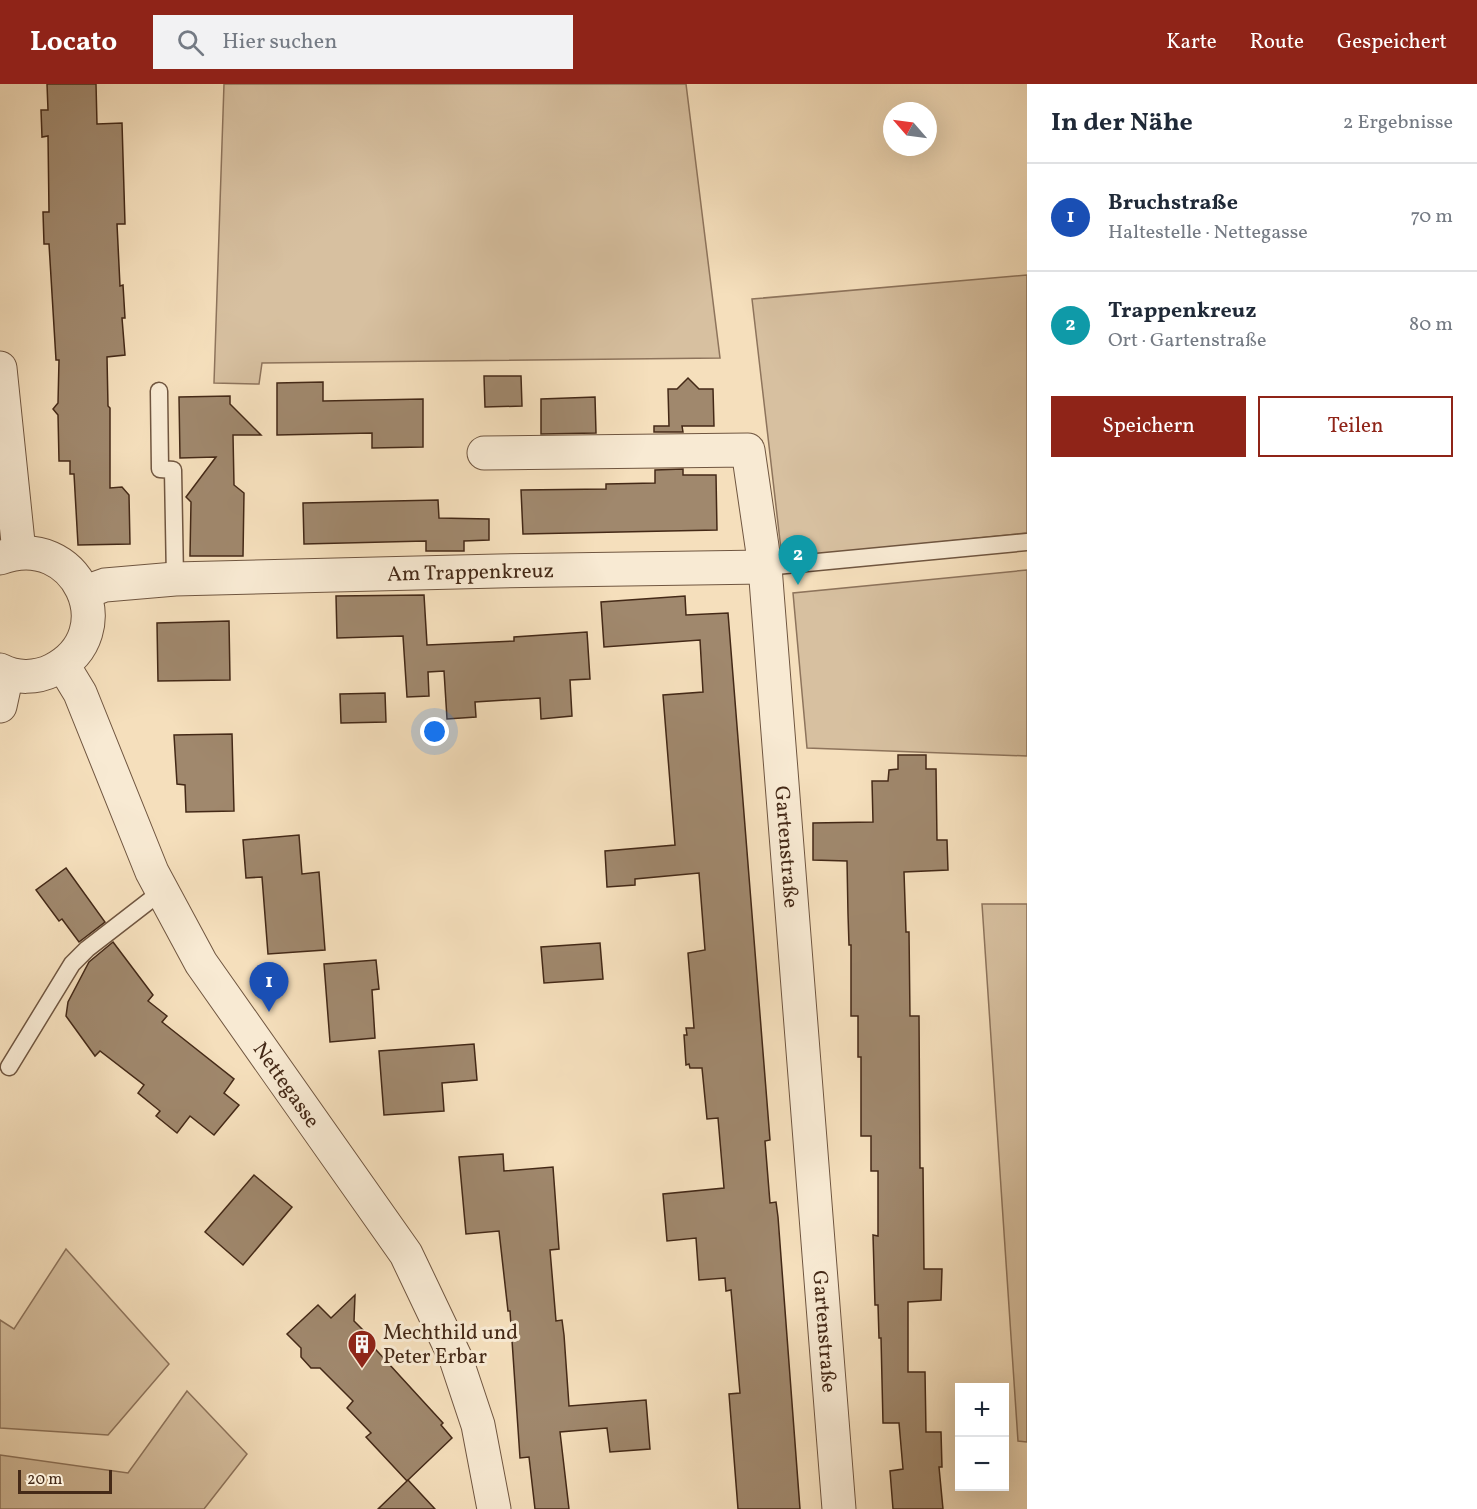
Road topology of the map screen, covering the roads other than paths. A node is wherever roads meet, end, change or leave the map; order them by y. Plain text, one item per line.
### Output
1 (0, 368) edge
2 (159, 391) dead end
3 (484, 453) dead end
4 (1027, 542) edge
5 (10, 555) edge
6 (765, 567) junction
7 (175, 579) junction
8 (85, 592) junction
9 (63, 665) junction
10 (4, 672) edge
11 (0, 706) edge
12 (162, 891) junction
13 (9, 1067) dead end
14 (494, 1509) edge
15 (839, 1509) edge

1 - 5 street
2 - 7 lane
3 - 6 street, Gartenstraße
4 - 6 lane
5 - 8 street
6 - 7 street, Am Trappenkreuz
6 - 15 street, Gartenstraße
7 - 8 street, Am Trappenkreuz
8 - 9 street
9 - 10 street
9 - 12 street, Nettegasse
10 - 11 street
12 - 13 lane
12 - 14 street, Nettegasse

